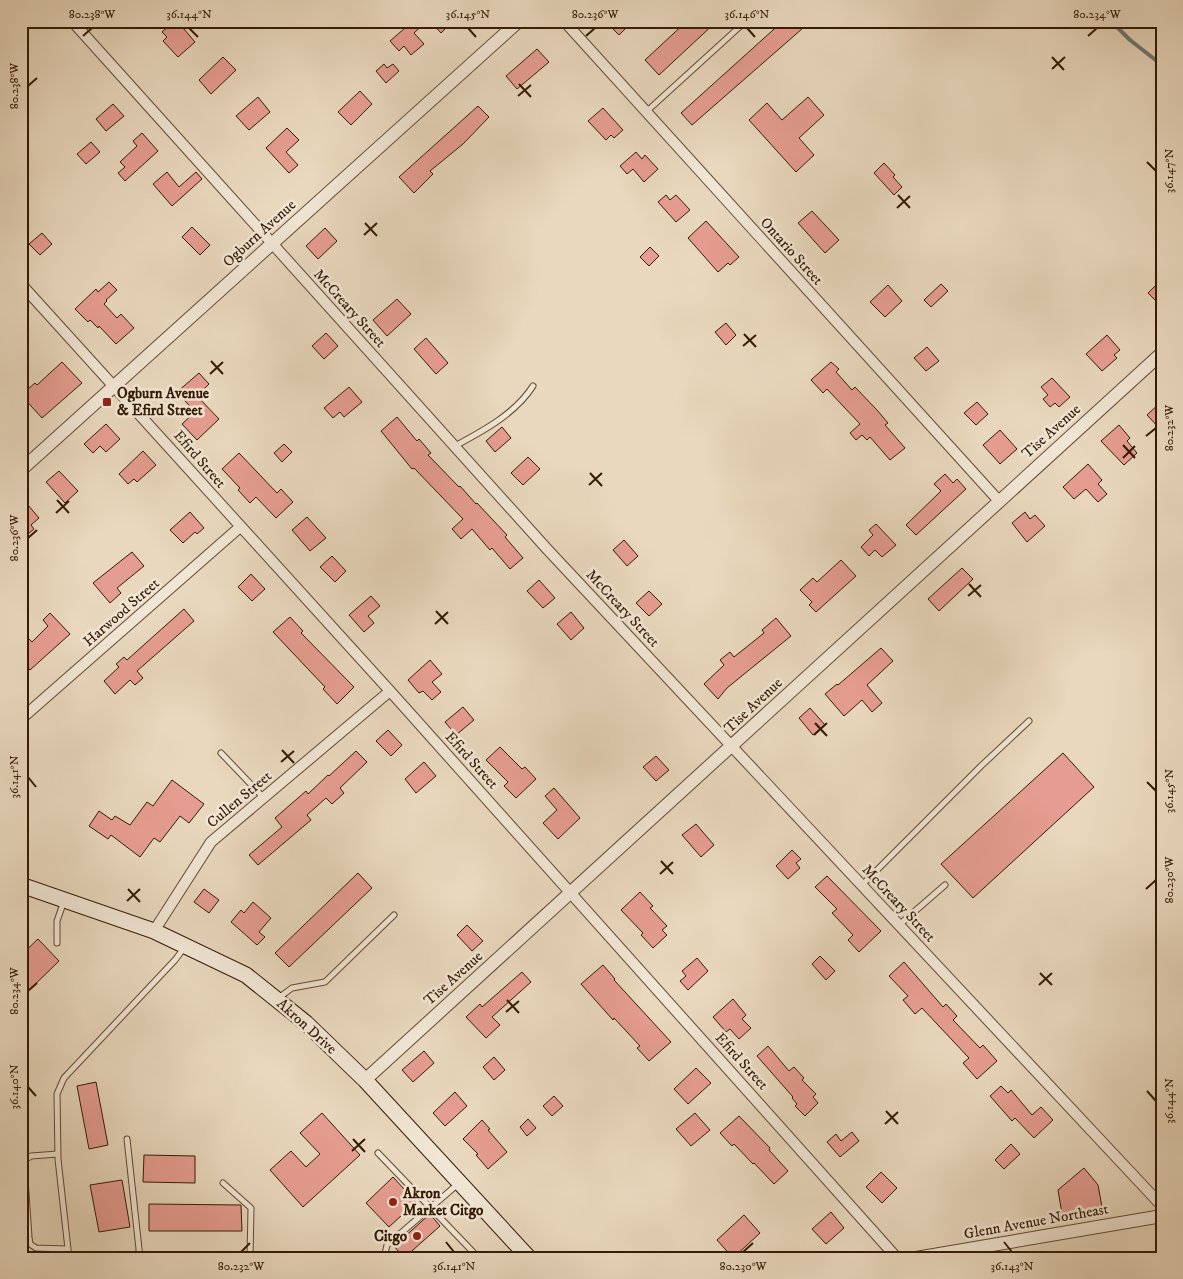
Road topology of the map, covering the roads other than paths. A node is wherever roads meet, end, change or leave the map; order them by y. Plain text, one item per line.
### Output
1 (72, 21) edge
2 (519, 21) edge
3 (564, 21) edge
4 (746, 21) edge
5 (646, 112) junction
6 (271, 243) junction
7 (21, 284) edge
8 (1162, 353) edge
9 (533, 386) dead end
10 (114, 387) junction
11 (454, 446) junction
12 (21, 470) edge
13 (999, 501) junction
14 (240, 527) junction
15 (390, 691) junction
16 (21, 720) edge
17 (1029, 721) dead end
18 (732, 746) junction
19 (220, 753) dead end
20 (264, 798) junction
21 (21, 885) edge
22 (946, 885) dead end
23 (862, 886) junction
24 (571, 893) junction
25 (64, 900) junction
26 (394, 915) dead end
27 (899, 925) junction
28 (154, 931) junction
29 (57, 942) dead end
30 (186, 946) junction
31 (277, 999) junction
32 (365, 1080) junction
33 (126, 1139) dead end
34 (378, 1153) dead end
35 (58, 1154) junction
36 (223, 1183) dead end
37 (460, 1183) junction
38 (1162, 1206) edge
39 (430, 1208) junction
40 (1162, 1216) edge
41 (67, 1248) junction
42 (69, 1258) edge
43 (138, 1258) edge
44 (250, 1258) edge
45 (322, 1258) edge
46 (329, 1258) edge
47 (384, 1258) edge
48 (466, 1258) edge
49 (529, 1258) edge
50 (897, 1258) edge
51 (916, 1258) edge

1 - 6 street, McCreary Street
2 - 6 street, Ogburn Avenue
3 - 5 street, Ontario Street
4 - 5 lane
5 - 13 street, Ontario Street
6 - 10 street, Ogburn Avenue
6 - 11 street, McCreary Street
7 - 10 street, Efird Street
8 - 13 street, Tise Avenue
9 - 11 lane
10 - 12 street, Ogburn Avenue
10 - 14 street, Efird Street
11 - 18 street, McCreary Street
13 - 18 street, Tise Avenue
14 - 15 street, Efird Street
14 - 16 street, Harwood Street
15 - 20 street, Cullen Street
15 - 24 street, Efird Street
17 - 23 lane
18 - 23 street, McCreary Street
18 - 24 street, Tise Avenue
19 - 20 lane
20 - 28 street, Cullen Street
21 - 25 main road, Akron Drive
22 - 27 lane
23 - 27 street, McCreary Street
24 - 32 street, Tise Avenue
24 - 50 street, Efird Street
25 - 28 main road, Akron Drive
25 - 29 lane
26 - 31 lane
27 - 38 street, McCreary Street
28 - 30 main road, Akron Drive
30 - 31 main road, Akron Drive
30 - 35 lane
31 - 32 main road, Akron Drive
32 - 37 main road, Akron Drive
33 - 43 lane
34 - 39 lane
35 - 41 lane
35 - 41 lane
36 - 44 lane
37 - 39 lane
37 - 49 main road, Akron Drive
39 - 47 lane
39 - 48 lane
40 - 51 street, Glenn Avenue Northeast
41 - 42 lane
45 - 46 lane

